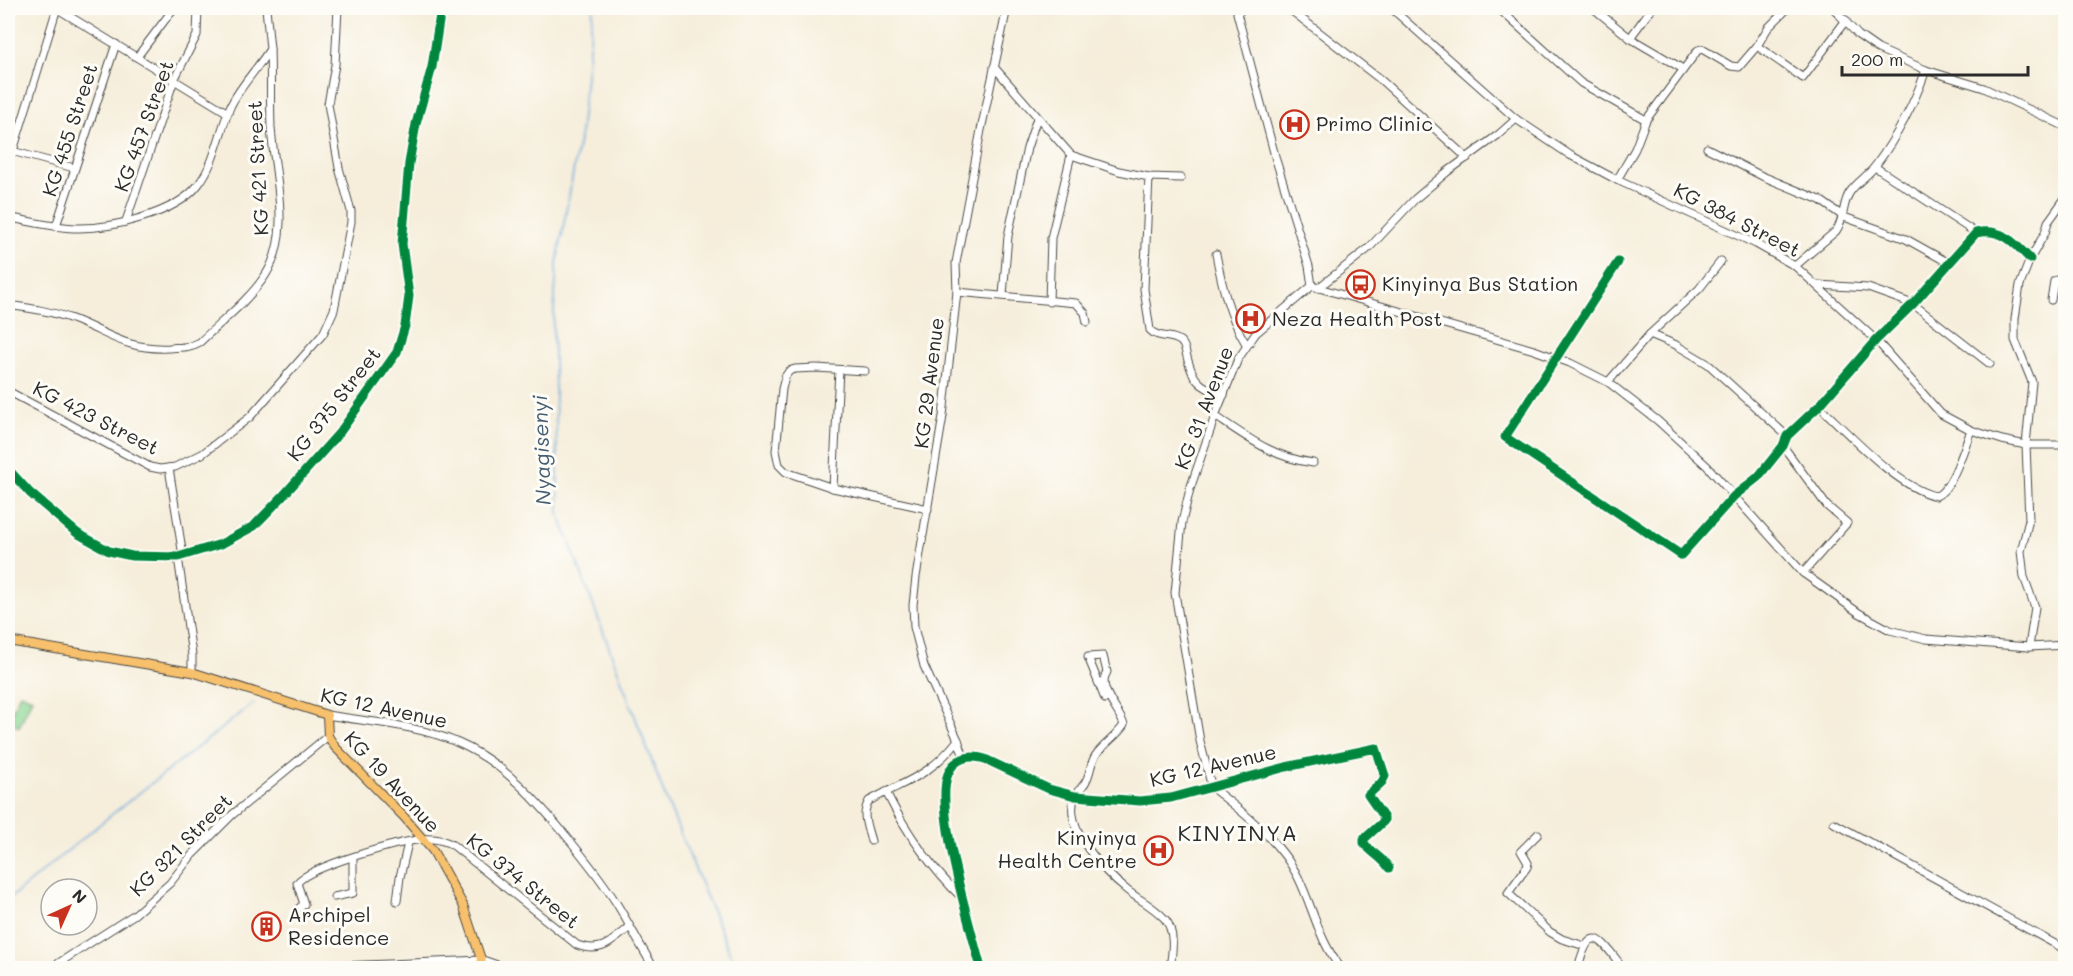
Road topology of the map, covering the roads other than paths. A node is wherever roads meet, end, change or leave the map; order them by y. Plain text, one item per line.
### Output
1 (57, 8) edge
2 (174, 8) edge
3 (198, 8) edge
4 (266, 8) edge
5 (338, 8) edge
6 (441, 8) edge
7 (1007, 8) edge
8 (1244, 8) edge
9 (1288, 8) edge
10 (1391, 8) edge
11 (1498, 8) edge
12 (1593, 8) edge
13 (1652, 8) edge
14 (1788, 8) edge
15 (1833, 8) edge
16 (1846, 20) junction
17 (1630, 38) junction
18 (116, 44) junction
19 (1757, 46) junction
20 (270, 49) junction
21 (136, 57) junction
22 (994, 67) junction
23 (1683, 69) junction
24 (1926, 70) junction
25 (174, 80) junction
26 (228, 113) junction
27 (1037, 118) junction
28 (1516, 119) junction
29 (1646, 120) junction
30 (2066, 127) edge
31 (1707, 148) dead end
32 (10, 150) edge
33 (1071, 154) junction
34 (1467, 158) junction
35 (1875, 167) junction
36 (74, 168) junction
37 (1149, 177) junction
38 (1181, 178) dead end
39 (1617, 180) junction
40 (2066, 197) edge
41 (8, 217) edge
42 (1844, 217) junction
43 (126, 221) junction
44 (56, 226) junction
45 (1976, 233) junction
46 (1216, 254) dead end
47 (2030, 259) junction
48 (1720, 261) dead end
49 (1618, 262) dead end
50 (1949, 263) junction
51 (1794, 266) junction
52 (2066, 282) edge
53 (1818, 285) junction
54 (1315, 287) junction
55 (957, 292) junction
56 (1003, 295) junction
57 (2051, 300) dead end
58 (1049, 302) junction
59 (1913, 304) junction
60 (8, 305) edge
61 (1087, 322) dead end
62 (1650, 334) junction
63 (1876, 340) junction
64 (1246, 344) junction
65 (1557, 359) junction
66 (1990, 364) dead end
67 (839, 370) junction
68 (865, 371) dead end
69 (1608, 382) junction
70 (8, 391) edge
71 (1224, 395) junction
72 (1819, 406) junction
73 (1215, 416) junction
74 (1971, 430) junction
75 (1787, 436) junction
76 (2026, 445) junction
77 (2066, 445) edge
78 (1783, 446) junction
79 (1313, 463) dead end
80 (169, 468) junction
81 (8, 469) edge
82 (833, 488) junction
83 (1734, 496) junction
84 (928, 509) junction
85 (181, 556) junction
86 (1803, 573) junction
87 (8, 641) edge
88 (2066, 645) edge
89 (2029, 647) junction
90 (192, 672) junction
91 (1105, 699) dead end
92 (327, 715) junction
93 (327, 736) junction
94 (958, 740) junction
95 (964, 757) junction
96 (1212, 788) junction
97 (886, 792) junction
98 (1075, 796) junction
99 (1834, 823) dead end
100 (1538, 834) dead end
101 (425, 839) junction
102 (871, 841) dead end
103 (408, 843) junction
104 (352, 858) junction
105 (1389, 868) dead end
106 (334, 897) dead end
107 (963, 899) junction
108 (397, 901) dead end
109 (297, 910) dead end
110 (630, 927) junction
111 (1585, 946) junction
112 (2066, 950) edge
113 (483, 964) edge
114 (51, 969) edge
115 (292, 969) edge
116 (506, 969) edge
117 (654, 969) edge
118 (981, 969) edge
119 (1170, 969) edge
120 (1341, 969) edge
121 (1578, 969) edge
122 (1623, 969) edge

1 - 18 street
1 - 32 street
2 - 21 street
3 - 25 street, KG 457 Street
4 - 20 street, KG 421 Street
5 - 80 street, KG 423 Street
6 - 85 street, KG 375 Street
7 - 22 street, KG 29 Avenue
8 - 54 street
9 - 34 street
10 - 28 street, KG 384 Street
11 - 29 street
12 - 17 street
13 - 17 street
14 - 19 street
15 - 16 street
16 - 19 street
16 - 24 street
17 - 23 street
18 - 21 street
18 - 36 street, KG 455 Street
19 - 23 street
20 - 26 street
20 - 60 street, KG 421 Street
21 - 25 street
22 - 27 street
22 - 55 street, KG 29 Avenue
23 - 29 street
24 - 30 street
24 - 35 street
25 - 26 street
25 - 43 street, KG 457 Street
26 - 43 street
27 - 33 street
27 - 56 street
28 - 34 street, KG 31 Avenue
28 - 39 street, KG 384 Street
29 - 39 street
31 - 42 street
32 - 36 street
33 - 37 street
33 - 58 street
34 - 54 street, KG 31 Avenue
35 - 42 street
35 - 45 street
36 - 44 street, KG 455 Street
37 - 38 street
37 - 71 street
39 - 51 street, KG 384 Street
40 - 47 street
41 - 44 street
42 - 50 street
42 - 51 street
43 - 44 street
45 - 47 street
45 - 50 street
46 - 64 street
47 - 76 street
48 - 62 street
49 - 65 street
50 - 59 street
51 - 53 street, KG 384 Street
52 - 57 street
53 - 59 street
53 - 63 street, KG 384 Street
54 - 64 street, KG 31 Avenue
54 - 65 street
55 - 56 street
55 - 84 street, KG 29 Avenue
56 - 58 street
58 - 61 street
59 - 63 street
59 - 66 street
62 - 69 street
62 - 75 street
63 - 72 street
63 - 74 street, KG 384 Street
64 - 71 street, KG 31 Avenue
65 - 69 street
65 - 83 street
67 - 68 street
67 - 82 street
67 - 82 street
69 - 83 street
70 - 80 street, KG 423 Street
71 - 73 street, KG 31 Avenue
72 - 74 street
72 - 75 street
73 - 79 street
73 - 96 street, KG 31 Avenue
74 - 76 street, KG 384 Street
75 - 78 street
76 - 77 street, KG 384 Street
76 - 89 street
78 - 83 street
78 - 86 street
80 - 85 street
81 - 85 street, KG 375 Street
82 - 84 street
83 - 86 street
84 - 94 street, KG 29 Avenue
85 - 90 street
86 - 89 street
87 - 90 main road, KG 12 Avenue
88 - 89 street
90 - 92 main road, KG 12 Avenue
91 - 98 street
92 - 93 main road, KG 19 Avenue
92 - 110 street, KG 12 Avenue
93 - 101 main road, KG 19 Avenue
93 - 114 street, KG 321 Street
94 - 95 street, KG 29 Avenue
94 - 97 street
95 - 98 street, KG 12 Avenue
95 - 107 street
96 - 98 street, KG 12 Avenue
96 - 105 street, KG 12 Avenue
96 - 120 street
97 - 102 street
97 - 107 street
98 - 119 street
99 - 112 street
100 - 111 street
101 - 103 street
101 - 110 street, KG 374 Street
101 - 113 main road, KG 19 Avenue
103 - 104 street
103 - 108 street
104 - 106 street
104 - 109 street
107 - 118 street
110 - 117 street, KG 12 Avenue
111 - 121 street
111 - 122 street
113 - 115 street
113 - 116 street

